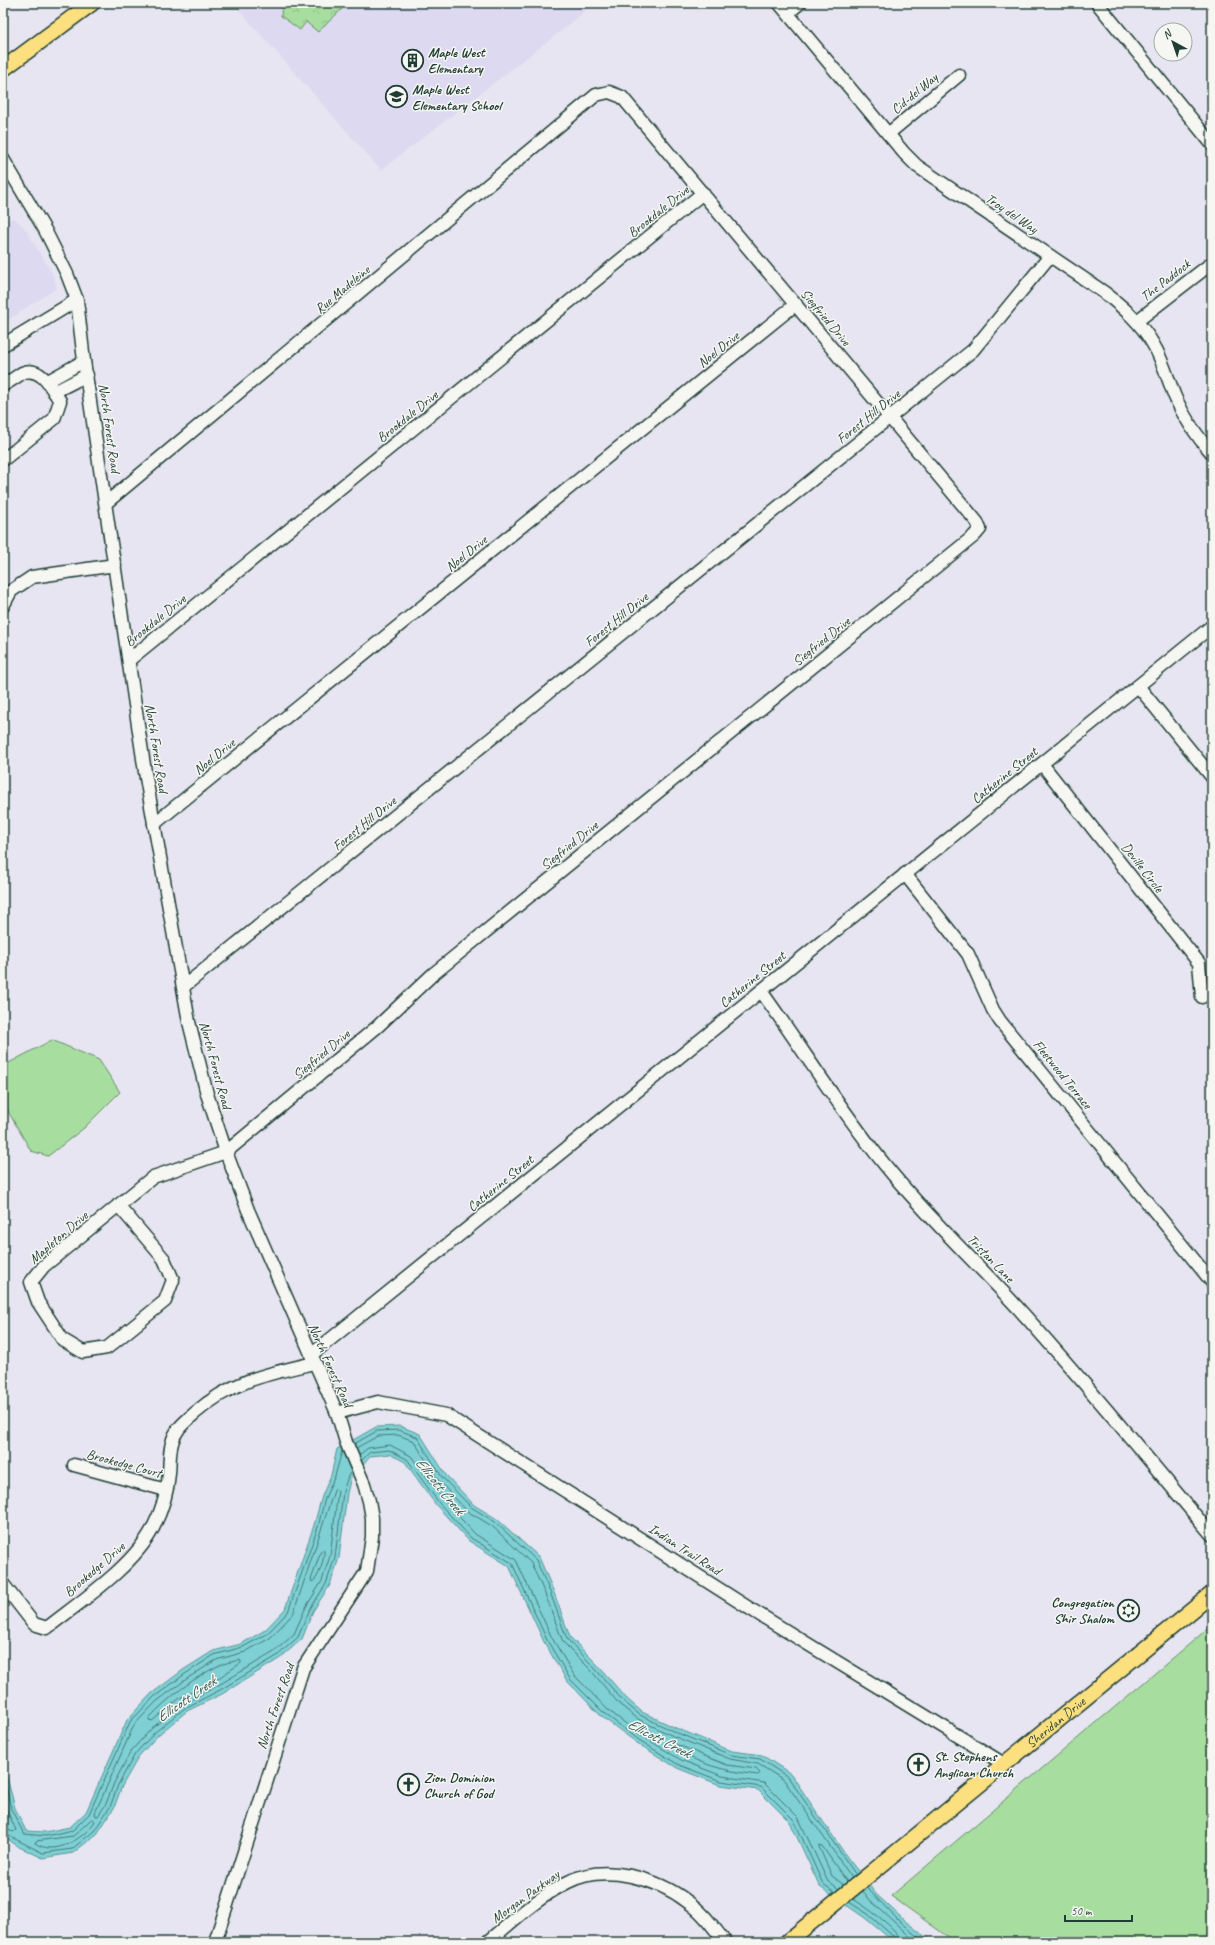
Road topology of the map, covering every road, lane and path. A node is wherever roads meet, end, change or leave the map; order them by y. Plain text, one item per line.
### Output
1 (92, 3) edge
2 (779, 3) edge
3 (800, 3) edge
4 (1097, 3) edge
5 (788, 13) junction
6 (3, 69) edge
7 (959, 75) dead end
8 (596, 95) joint
9 (888, 134) junction
10 (1212, 144) edge
11 (3, 159) edge
12 (703, 193) junction
13 (1050, 256) junction
14 (1212, 263) edge
15 (77, 300) junction
16 (796, 304) junction
17 (1137, 321) junction
18 (3, 346) edge
19 (84, 361) junction
20 (87, 375) junction
21 (48, 381) junction
22 (3, 386) edge
23 (54, 392) junction
24 (890, 417) junction
25 (1212, 453) edge
26 (3, 460) edge
27 (106, 503) junction
28 (115, 565) junction
29 (3, 606) edge
30 (1212, 626) edge
31 (129, 660) junction
32 (1138, 686) junction
33 (1042, 764) junction
34 (1212, 777) edge
35 (154, 824) junction
36 (905, 874) junction
37 (183, 987) junction
38 (761, 991) junction
39 (1202, 997) dead end
40 (226, 1152) junction
41 (118, 1205) junction
42 (1212, 1282) edge
43 (312, 1359) junction
44 (337, 1413) junction
45 (74, 1465) dead end
46 (166, 1490) junction
47 (1212, 1535) edge
48 (3, 1584) edge
49 (1212, 1594) edge
50 (1004, 1764) junction
51 (215, 1942) edge
52 (488, 1942) edge
53 (725, 1942) edge
54 (787, 1942) edge

1 - 6 main road
2 - 5 street, Troy del Way
3 - 5 street
4 - 10 street
5 - 9 street, Troy del Way
7 - 9 street, Cid-del Way
8 - 12 street, Siegfried Drive
8 - 27 street, Rue Madeleine
9 - 13 street, Troy del Way
11 - 15 street, North Forest Road
12 - 16 street, Siegfried Drive
12 - 31 street, Brookdale Drive
13 - 17 street, Troy del Way
13 - 24 street, Forest Hill Drive
14 - 17 street, The Paddock
15 - 18 street
15 - 19 street, North Forest Road
16 - 24 street, Siegfried Drive
16 - 35 street, Noel Drive
17 - 25 street, Troy del Way
19 - 20 street, North Forest Road
19 - 21 street
20 - 23 street
20 - 27 street, North Forest Road
21 - 22 street
21 - 23 street
23 - 26 street
24 - 37 street, Forest Hill Drive
24 - 40 street, Siegfried Drive
27 - 28 street, North Forest Road
28 - 29 street
28 - 31 street, North Forest Road
30 - 32 street, Catherine Street
31 - 35 street, North Forest Road
32 - 33 street, Catherine Street
32 - 34 street
33 - 36 street, Catherine Street
33 - 39 street, Deville Circle
35 - 37 street, North Forest Road
36 - 38 street, Catherine Street
36 - 42 street, Fleetwood Terrace
37 - 40 street, North Forest Road
38 - 43 street, Catherine Street
38 - 47 street, Tristan Lane
40 - 41 street, Mapleton Drive
40 - 43 street, North Forest Road
41 - 41 street, Mapleton Drive
43 - 44 street, North Forest Road
43 - 46 street, Brookedge Drive
44 - 50 street, Indian Trail Road
44 - 51 street, North Forest Road
45 - 46 street, Brookedge Court
46 - 48 street, Brookedge Drive
49 - 50 main road, Sheridan Drive
50 - 54 main road, Sheridan Drive
52 - 53 street, Morgan Parkway

